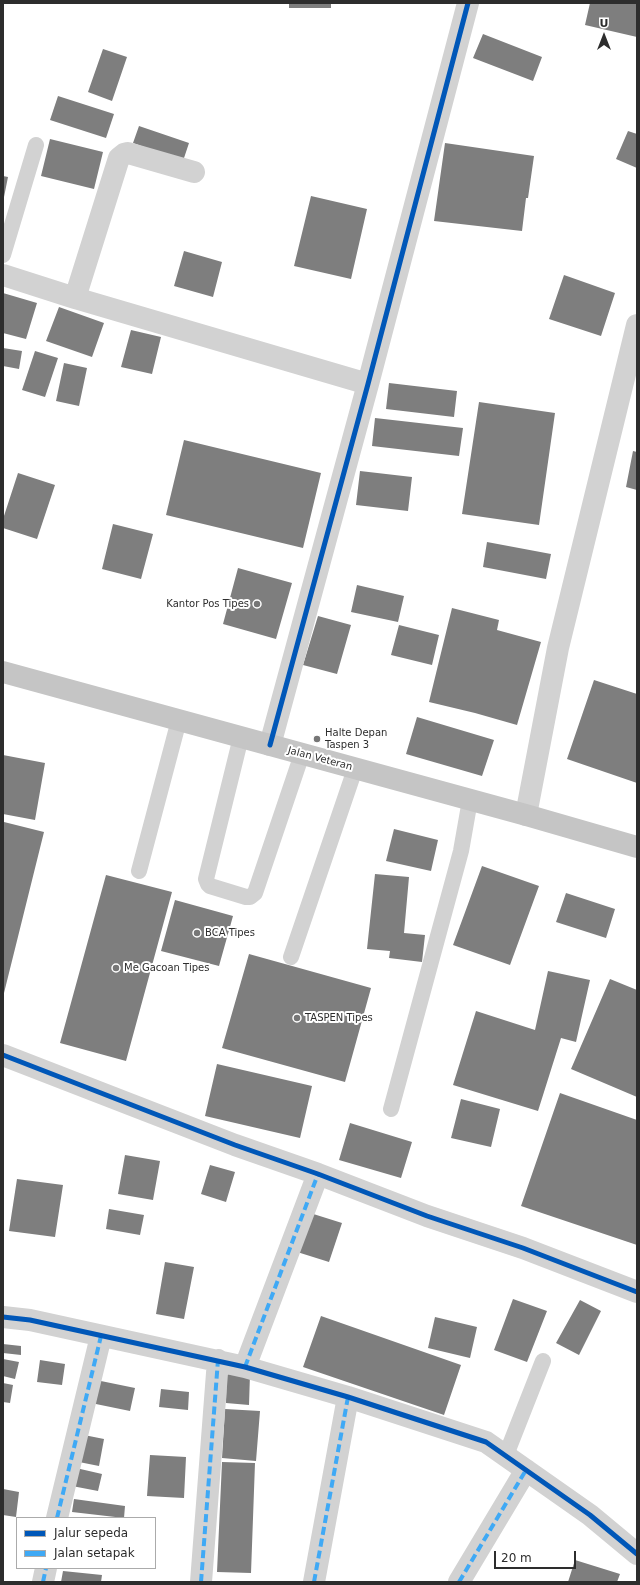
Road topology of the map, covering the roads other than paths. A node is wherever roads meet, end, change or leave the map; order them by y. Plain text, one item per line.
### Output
1 (468, 3) edge
2 (36, 145) dead end
3 (194, 172) dead end
4 (3, 255) edge
5 (3, 275) edge
6 (75, 298) junction
7 (637, 326) edge
8 (368, 384) junction
9 (3, 672) edge
10 (180, 720) junction
11 (241, 737) junction
12 (270, 745) junction
13 (302, 754) junction
14 (355, 768) junction
15 (470, 800) junction
16 (526, 815) junction
17 (637, 847) edge
18 (139, 871) dead end
19 (291, 957) dead end
20 (3, 1055) edge
21 (391, 1109) dead end
22 (318, 1174) junction
23 (637, 1292) edge
24 (3, 1317) edge
25 (101, 1336) junction
26 (218, 1360) junction
27 (543, 1361) dead end
28 (245, 1367) junction
29 (348, 1397) junction
30 (506, 1455) junction
31 (526, 1470) junction
32 (57, 1517) edge
33 (637, 1554) edge
34 (46, 1569) edge
35 (43, 1582) edge
36 (201, 1582) edge
37 (314, 1582) edge
38 (459, 1582) edge

1 - 8 street
2 - 4 lane
3 - 6 street
5 - 6 street
6 - 8 street
7 - 16 street
8 - 12 street
9 - 10 main road, Jalan Veteran
10 - 11 main road, Jalan Veteran
10 - 18 lane
11 - 12 main road, Jalan Veteran
11 - 13 lane
12 - 13 main road, Jalan Veteran
13 - 14 main road, Jalan Veteran
14 - 15 main road, Jalan Veteran
14 - 19 lane
15 - 16 main road, Jalan Veteran
15 - 21 lane
16 - 17 main road, Jalan Veteran
20 - 22 street
22 - 23 street
22 - 28 street
24 - 25 street
25 - 26 street
25 - 32 street
26 - 28 street
26 - 36 street
27 - 30 lane
28 - 29 street
29 - 30 street
29 - 37 street
30 - 31 street
31 - 33 street
31 - 38 street
34 - 35 street

